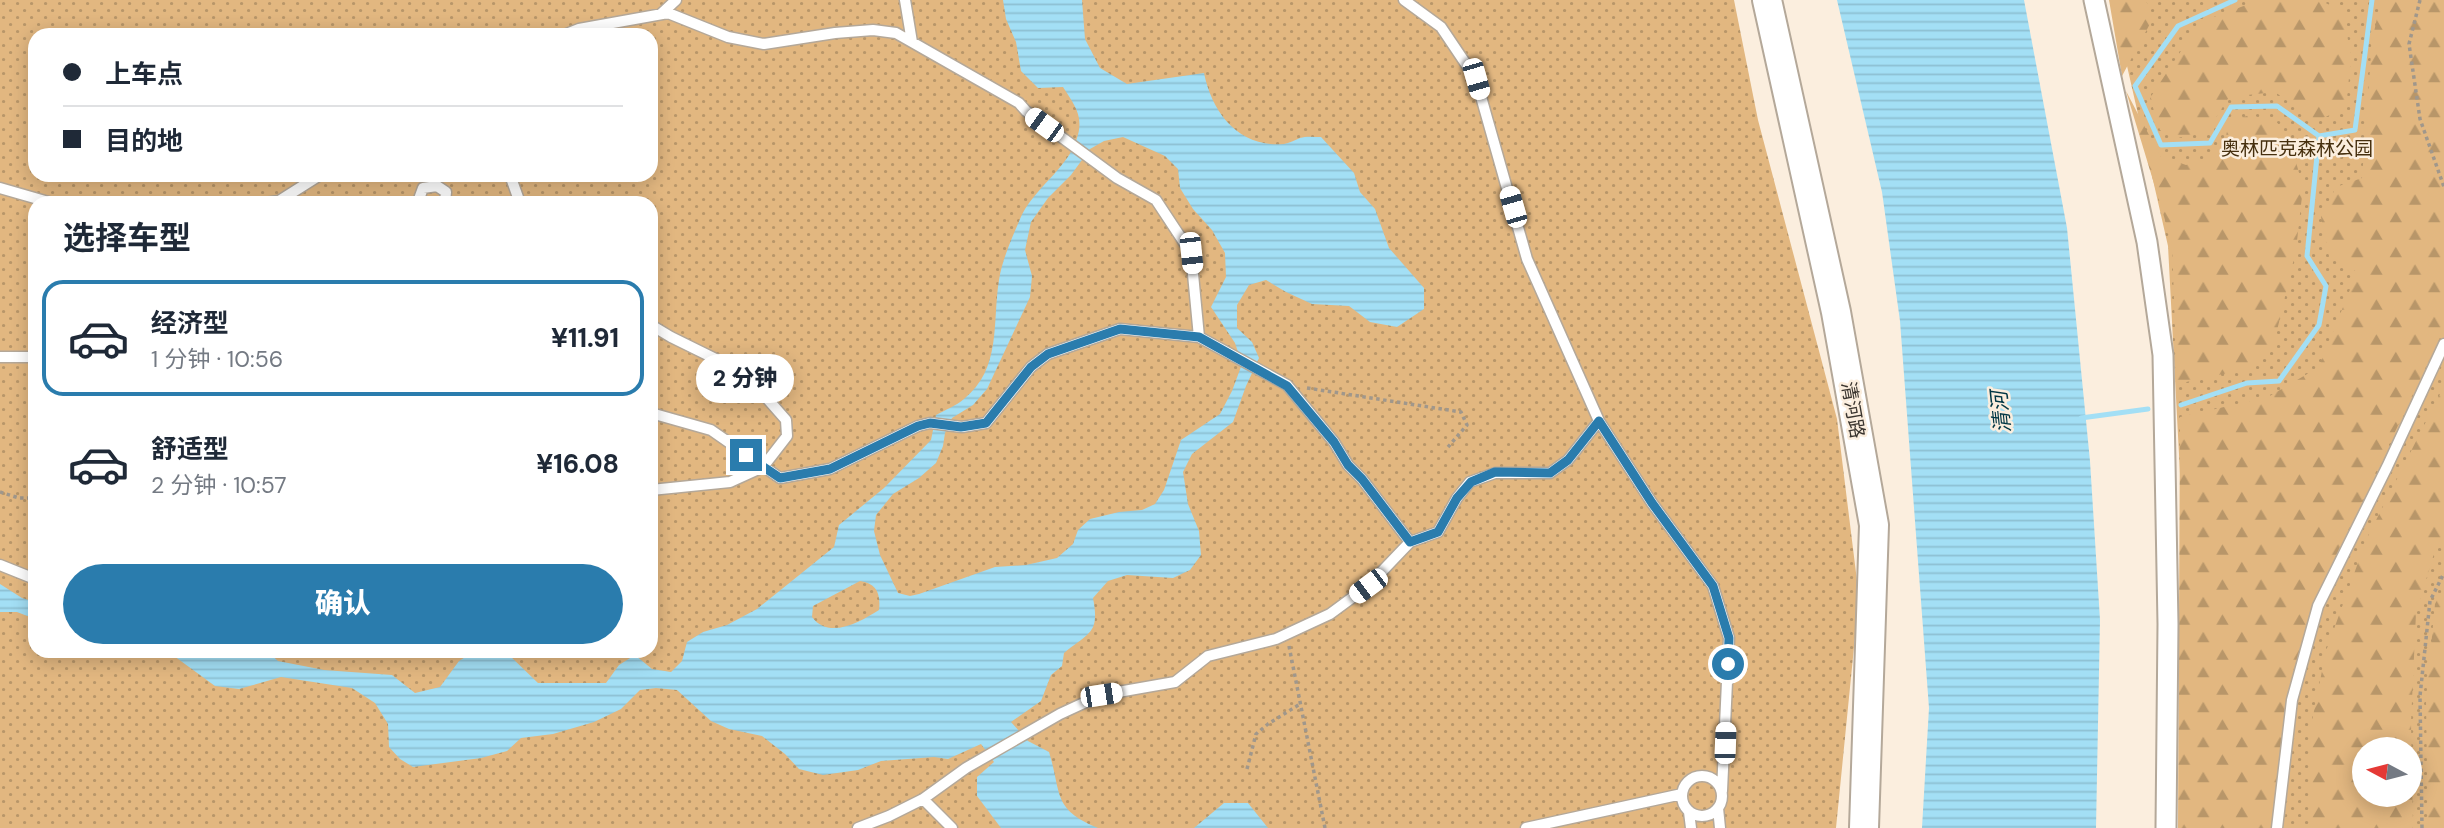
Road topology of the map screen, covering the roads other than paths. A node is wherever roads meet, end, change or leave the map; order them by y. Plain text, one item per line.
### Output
1 (676, 0) edge
2 (905, 0) edge
3 (1404, 0) edge
4 (1767, 0) edge
5 (2094, 0) edge
6 (660, 15) junction
7 (585, 28) edge
8 (912, 42) junction
9 (309, 182) edge
10 (0, 188) edge
11 (28, 196) edge
12 (287, 196) edge
13 (420, 196) edge
14 (446, 196) edge
15 (658, 329) edge
16 (1199, 337) junction
17 (2444, 344) edge
18 (0, 357) edge
19 (28, 357) edge
20 (658, 415) edge
21 (1599, 421) junction
22 (763, 467) junction
23 (658, 489) edge
24 (1410, 542) junction
25 (0, 565) edge
26 (28, 576) edge
27 (1722, 790) junction
28 (1682, 794) junction
29 (923, 799) junction
30 (1718, 808) junction
31 (1689, 812) junction
32 (858, 828) edge
33 (952, 828) edge
34 (1526, 828) edge
35 (1691, 828) edge
36 (1720, 828) edge
37 (1864, 828) edge
38 (2166, 828) edge
39 (2277, 828) edge

1 - 6 lane
2 - 8 lane
3 - 21 lane
4 - 37 street, 清河路
5 - 38 street
6 - 7 lane
6 - 8 lane
8 - 16 lane
9 - 12 lane
10 - 11 lane
13 - 14 lane
15 - 22 lane
16 - 22 lane
16 - 24 lane
17 - 39 lane
18 - 19 lane
20 - 22 lane
21 - 24 lane
21 - 27 lane
22 - 23 lane
24 - 29 lane
25 - 26 lane
27 - 28 lane
27 - 30 lane
28 - 31 lane
28 - 34 lane
29 - 32 lane
29 - 33 lane
30 - 31 lane
30 - 36 lane
31 - 35 lane

